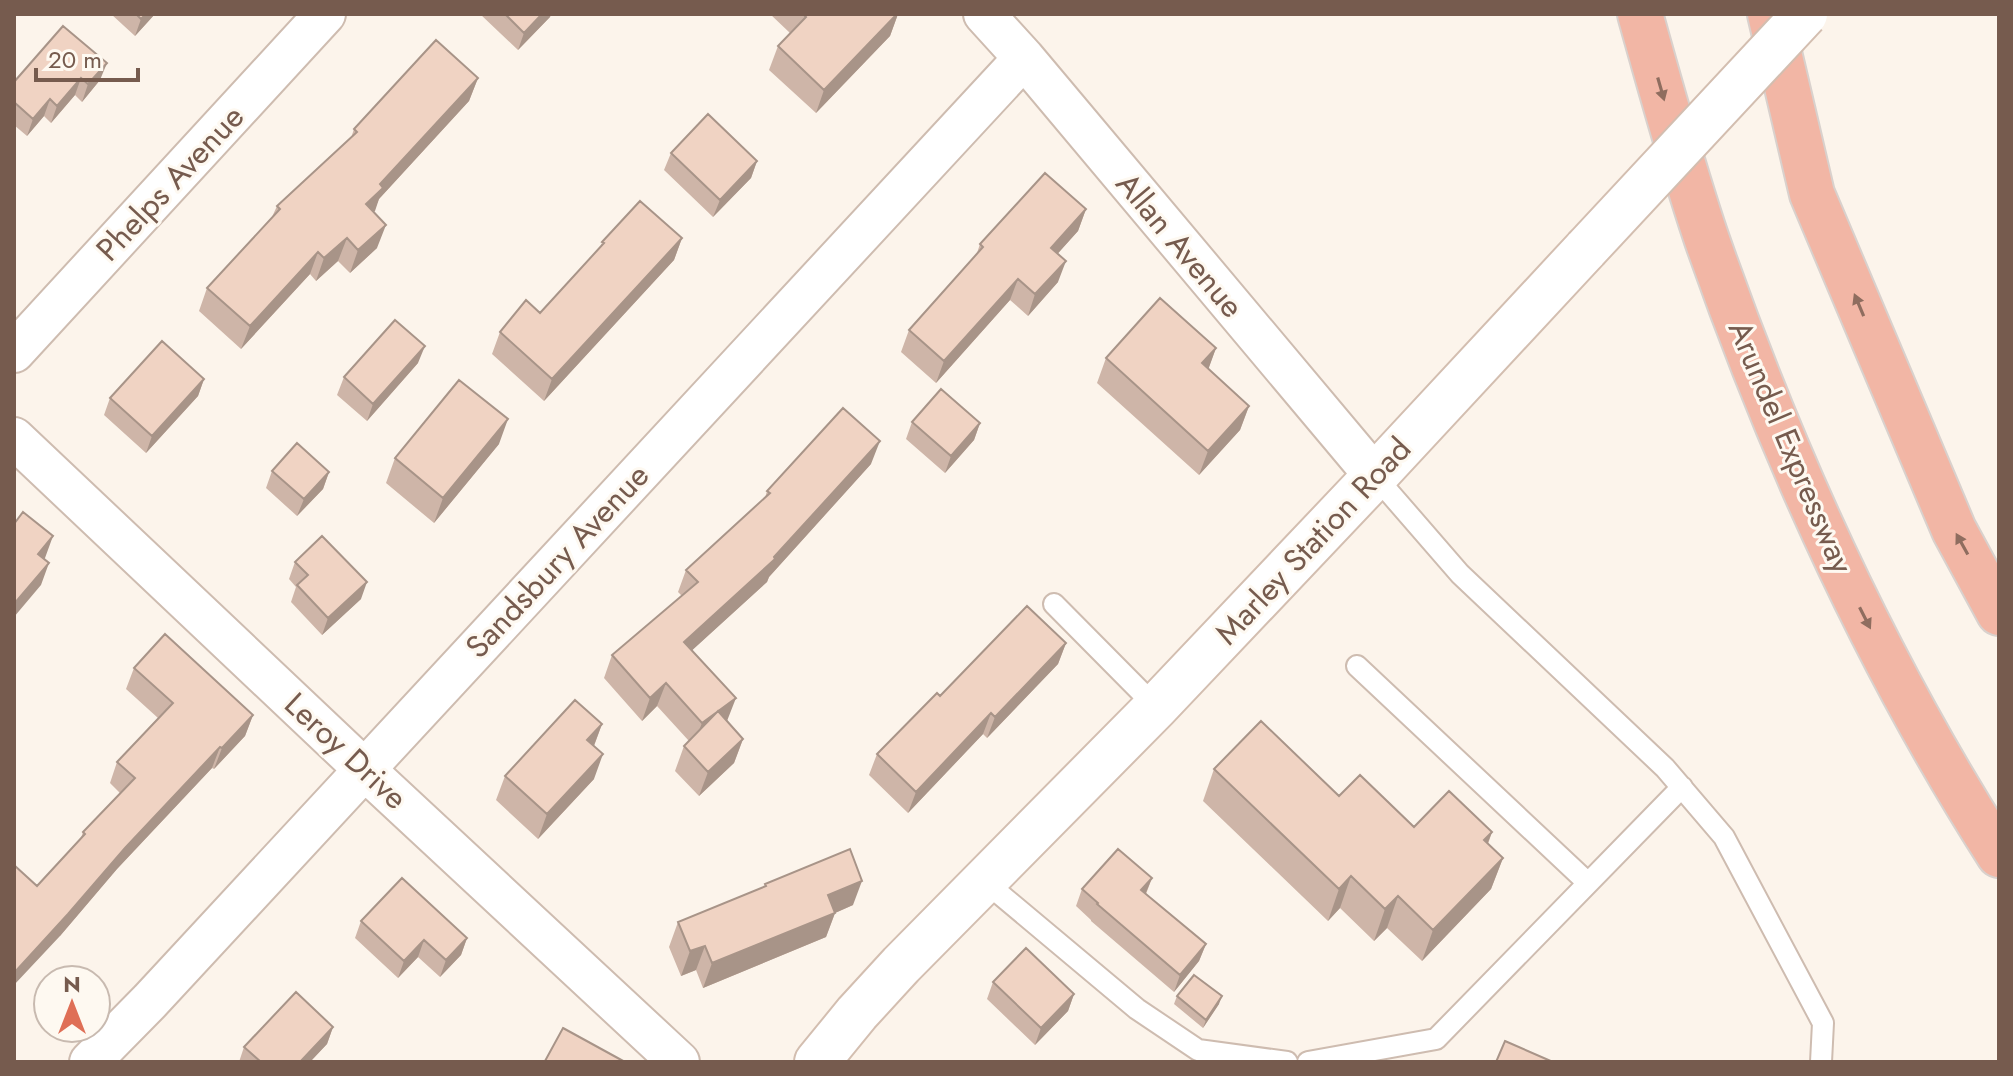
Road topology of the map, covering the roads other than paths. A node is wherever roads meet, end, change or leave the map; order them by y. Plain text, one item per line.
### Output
1 (325, 14) edge
2 (984, 14) edge
3 (1640, 14) edge
4 (1770, 14) edge
5 (1805, 14) edge
6 (1024, 58) junction
7 (14, 352) edge
8 (14, 438) edge
9 (1375, 476) junction
10 (1054, 604) dead end
11 (1999, 613) edge
12 (1357, 666) dead end
13 (1156, 707) junction
14 (364, 769) junction
15 (1682, 787) junction
16 (1999, 855) edge
17 (983, 880) junction
18 (1588, 883) junction
19 (90, 1062) edge
20 (679, 1062) edge
21 (817, 1062) edge
22 (1287, 1062) edge
23 (1308, 1062) edge
24 (1821, 1062) edge

1 - 7 street, Phelps Avenue
2 - 6 street, Allan Avenue
3 -> 16 highway, Arundel Expressway
11 -> 4 highway
5 - 9 main road, Marley Station Road, bridge
6 - 9 street, Allan Avenue
6 - 14 street, Sandsbury Avenue
8 - 14 street, Leroy Drive
9 - 13 main road, Marley Station Road
9 - 15 lane
10 - 13 lane
12 - 18 lane
13 - 17 main road, Marley Station Road
14 - 19 street, Sandsbury Avenue
14 - 20 street, Leroy Drive
15 - 18 lane
15 - 24 lane
17 - 21 main road, Marley Station Road
17 - 22 lane
18 - 23 lane

